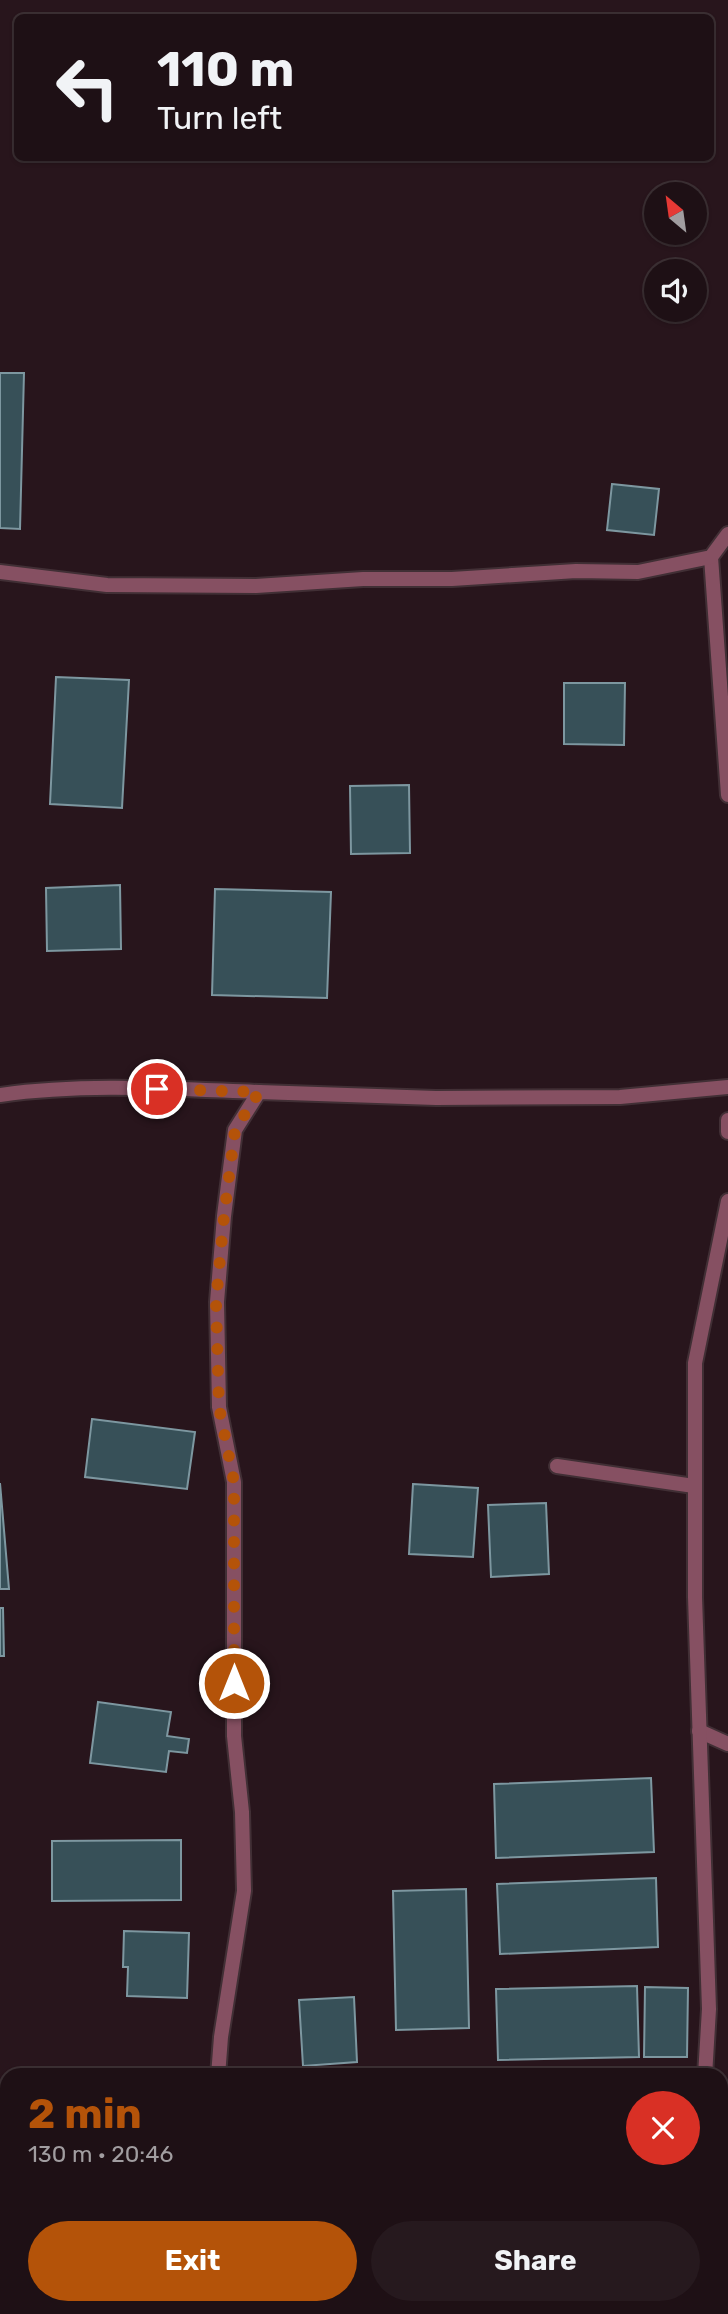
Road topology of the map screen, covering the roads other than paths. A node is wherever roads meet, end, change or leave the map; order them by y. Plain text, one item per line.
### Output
1 (728, 534) edge
2 (711, 557) junction
3 (0, 572) edge
4 (728, 795) edge
5 (728, 1087) edge
6 (259, 1092) junction
7 (0, 1095) edge
8 (728, 1120) edge
9 (728, 1132) edge
10 (728, 1201) edge
11 (557, 1466) dead end
12 (694, 1486) junction
13 (699, 1731) junction
14 (728, 1744) edge
15 (219, 2068) edge
16 (705, 2068) edge

1 - 2 street
2 - 3 street
2 - 4 street
5 - 6 street
6 - 7 street
6 - 15 street
8 - 9 street
10 - 12 street
11 - 12 street
12 - 13 street
13 - 14 street
13 - 16 street

